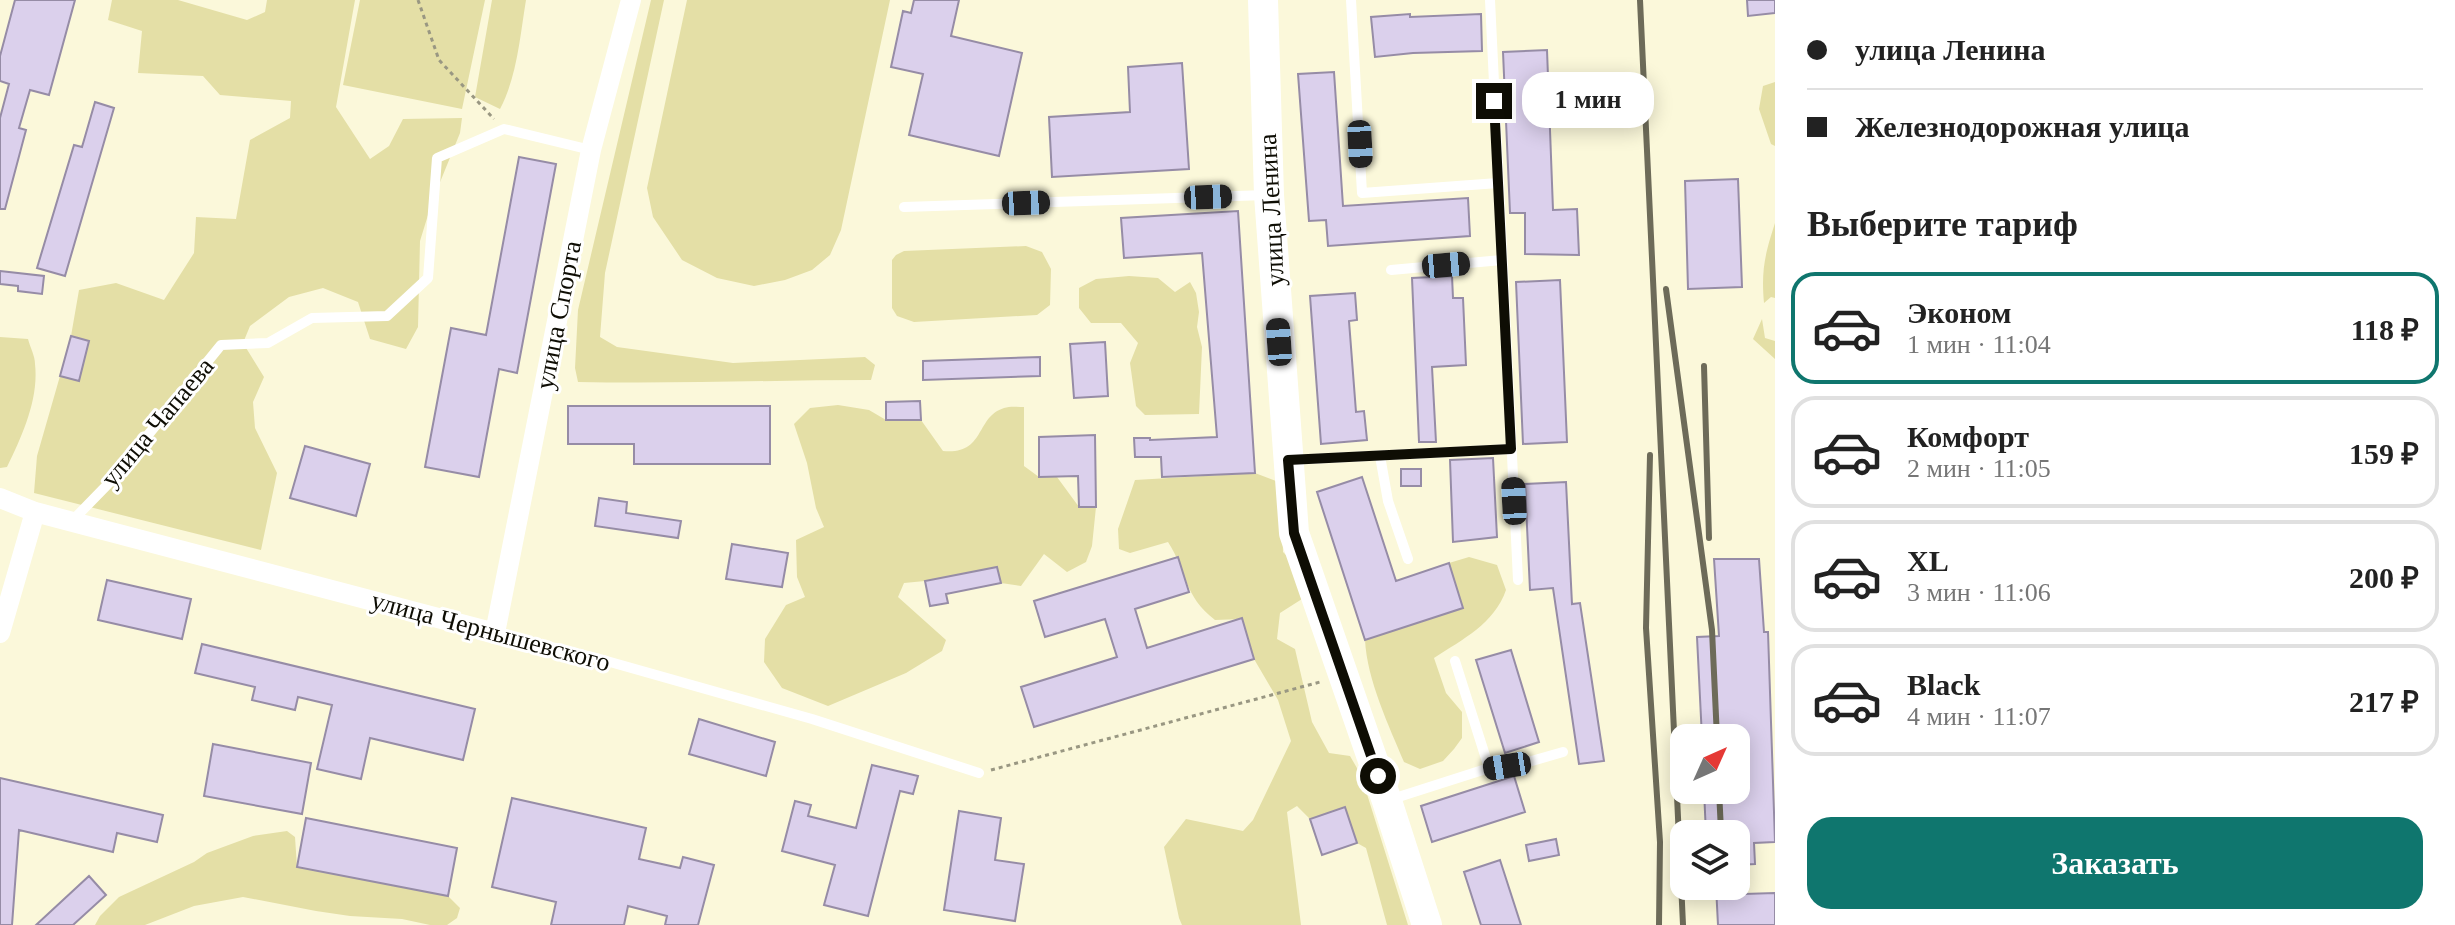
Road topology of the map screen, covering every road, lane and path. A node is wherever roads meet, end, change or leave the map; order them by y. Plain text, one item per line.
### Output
1 (418, 0) edge
2 (631, 0) edge
3 (1263, 0) edge
4 (1351, 0) edge
5 (1490, 0) edge
6 (504, 129) junction
7 (591, 150) junction
8 (1498, 183) junction
9 (1269, 195) junction
10 (904, 207) dead end
11 (1502, 260) junction
12 (1391, 270) dead end
13 (1511, 449) junction
14 (1380, 456) junction
15 (1288, 460) junction
16 (0, 498) edge
17 (35, 512) junction
18 (71, 521) junction
19 (1408, 559) dead end
20 (1518, 580) dead end
21 (0, 633) edge
22 (495, 633) junction
23 (1455, 661) dead end
24 (1343, 676) junction
25 (1563, 752) dead end
26 (1489, 768) junction
27 (979, 773) joint
28 (1387, 801) junction
29 (1427, 925) edge

1 - 6 path
2 - 7 street, улица Спорта
3 - 9 main road, улица Ленина
4 - 8 lane
5 - 8 lane
6 - 7 lane
6 - 18 lane, улица Чапаева
7 - 22 street, улица Спорта
8 - 11 lane
9 - 10 lane
9 - 15 main road, улица Ленина
11 - 12 lane
11 - 13 lane
13 - 14 lane
13 - 20 lane
14 - 15 lane
14 - 19 lane
15 - 24 main road, улица Ленина
16 - 17 street, улица Чернышевского
17 - 18 street, улица Чернышевского
17 - 21 street
18 - 22 street, улица Чернышевского
22 - 27 lane, улица Чернышевского
23 - 26 lane
24 - 27 path
24 - 28 main road, улица Ленина
25 - 26 lane
26 - 28 lane
28 - 29 main road, улица Ленина

